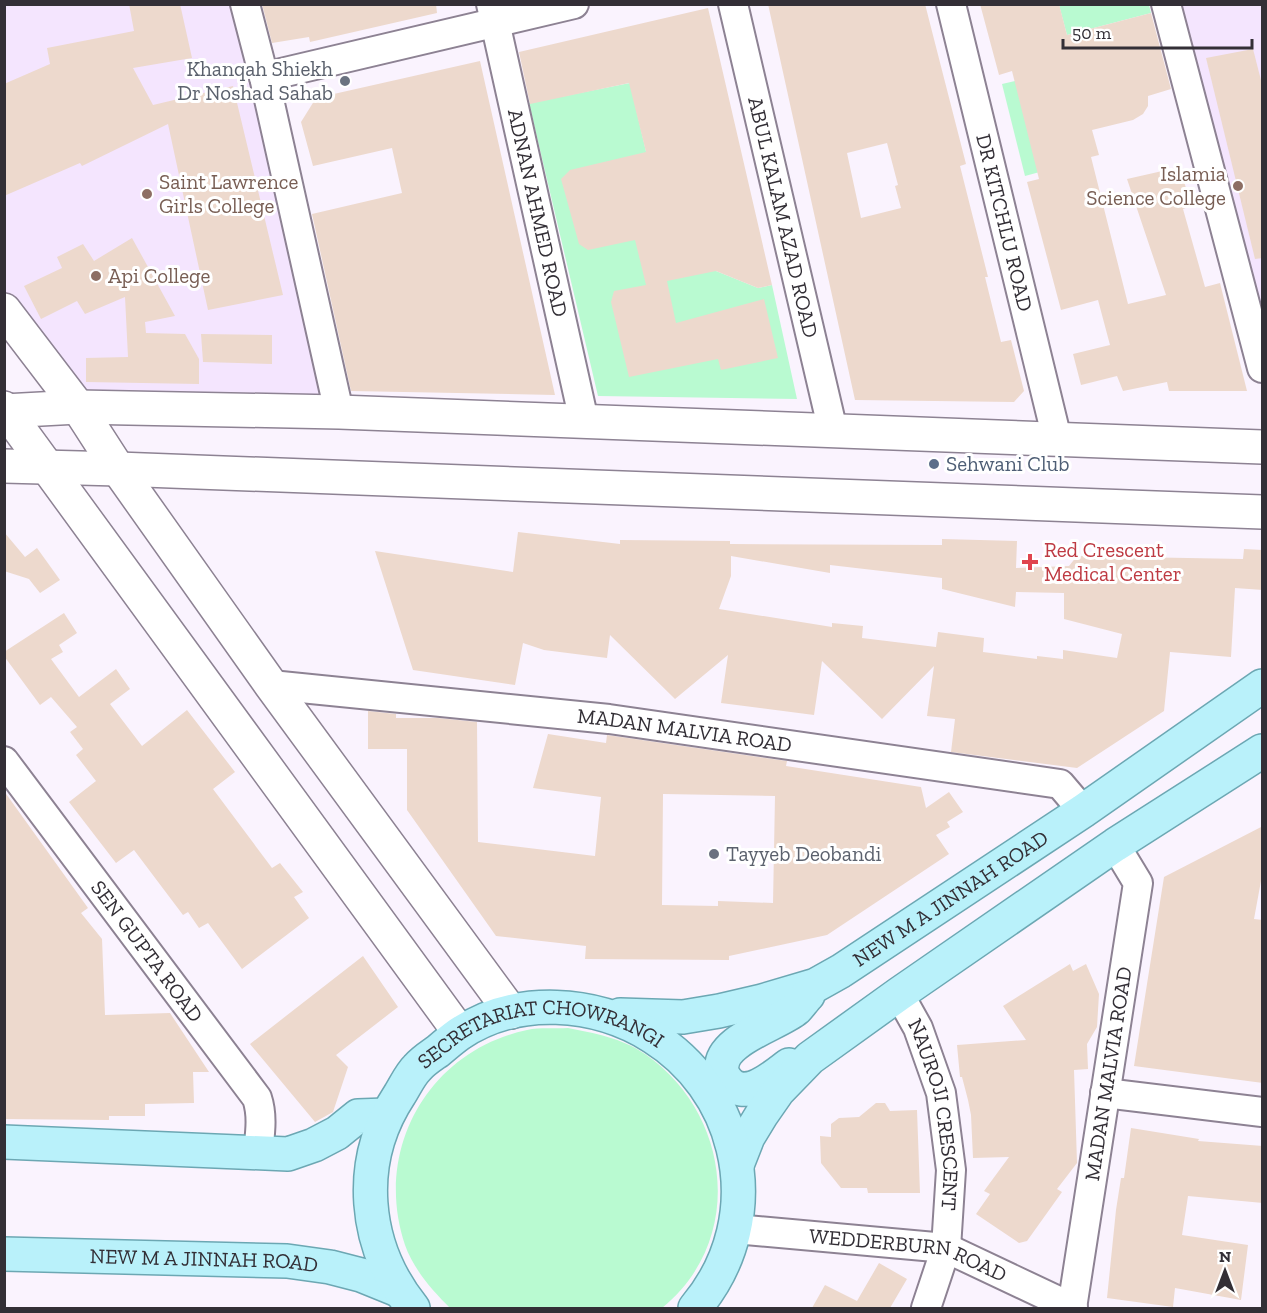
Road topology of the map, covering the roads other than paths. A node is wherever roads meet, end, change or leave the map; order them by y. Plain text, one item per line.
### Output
1 (245, 4) edge
2 (574, 4) edge
3 (733, 4) edge
4 (951, 4) edge
5 (1166, 4) edge
6 (493, 14) edge
7 (264, 77) junction
8 (4, 310) edge
9 (1263, 368) edge
10 (78, 407) junction
11 (5, 410) edge
12 (339, 412) junction
13 (584, 422) junction
14 (833, 431) junction
15 (1058, 439) junction
16 (1263, 447) edge
17 (4, 466) edge
18 (49, 467) junction
19 (118, 469) junction
20 (1263, 512) edge
21 (271, 685) junction
22 (1263, 686) edge
23 (1263, 751) edge
24 (4, 761) edge
25 (1083, 811) junction
26 (1114, 845) junction
27 (816, 985) junction
28 (899, 994) junction
29 (511, 1012) junction
30 (604, 1014) junction
31 (460, 1033) junction
32 (810, 1058) junction
33 (1105, 1092) junction
34 (1263, 1112) edge
35 (386, 1115) junction
36 (4, 1142) edge
37 (258, 1153) junction
38 (737, 1165) junction
39 (735, 1229) junction
40 (946, 1248) junction
41 (4, 1254) edge
42 (406, 1299) edge
43 (706, 1304) edge
44 (926, 1308) edge
45 (1072, 1308) edge

1 - 7 street
2 - 6 street
3 - 14 street, ABUL KALAM AZAD ROAD
4 - 15 street, DR KITCHLU ROAD
5 - 9 street
6 - 7 street
6 - 13 street, ADNAN AHMED ROAD
7 - 12 street
8 - 10 street
10 - 11 street
10 - 12 street
10 - 19 street
11 - 18 street
12 - 13 street
13 - 14 street
14 - 15 street
15 - 16 street
17 - 18 street
18 - 19 street
18 - 31 street
19 - 20 street
19 - 21 street
21 - 25 street, MADAN MALVIA ROAD
21 - 29 street
22 - 25 main road, NEW M A JINNAH ROAD
23 - 26 main road
24 - 37 street, SEN GUPTA ROAD
25 - 27 main road, NEW M A JINNAH ROAD
26 - 28 main road
26 - 33 street, MADAN MALVIA ROAD
27 - 30 main road, NEW M A JINNAH ROAD
27 - 32 main road
28 - 32 main road
28 - 40 street, NAUROJI CRESCENT
29 - 30 main road, SECRETARIAT CHOWRANGI
29 - 31 main road, SECRETARIAT CHOWRANGI
30 - 38 main road, SECRETARIAT CHOWRANGI
31 - 35 main road, SECRETARIAT CHOWRANGI
32 - 38 main road
33 - 34 street
33 - 45 street, MADAN MALVIA ROAD
35 - 37 main road
35 - 42 main road, SECRETARIAT CHOWRANGI
36 - 37 main road
38 - 39 main road, SECRETARIAT CHOWRANGI
39 - 40 street, WEDDERBURN ROAD
39 - 43 main road, SECRETARIAT CHOWRANGI
40 - 44 street, NAUROJI CRESCENT
40 - 45 street, WEDDERBURN ROAD
41 - 42 main road, NEW M A JINNAH ROAD

